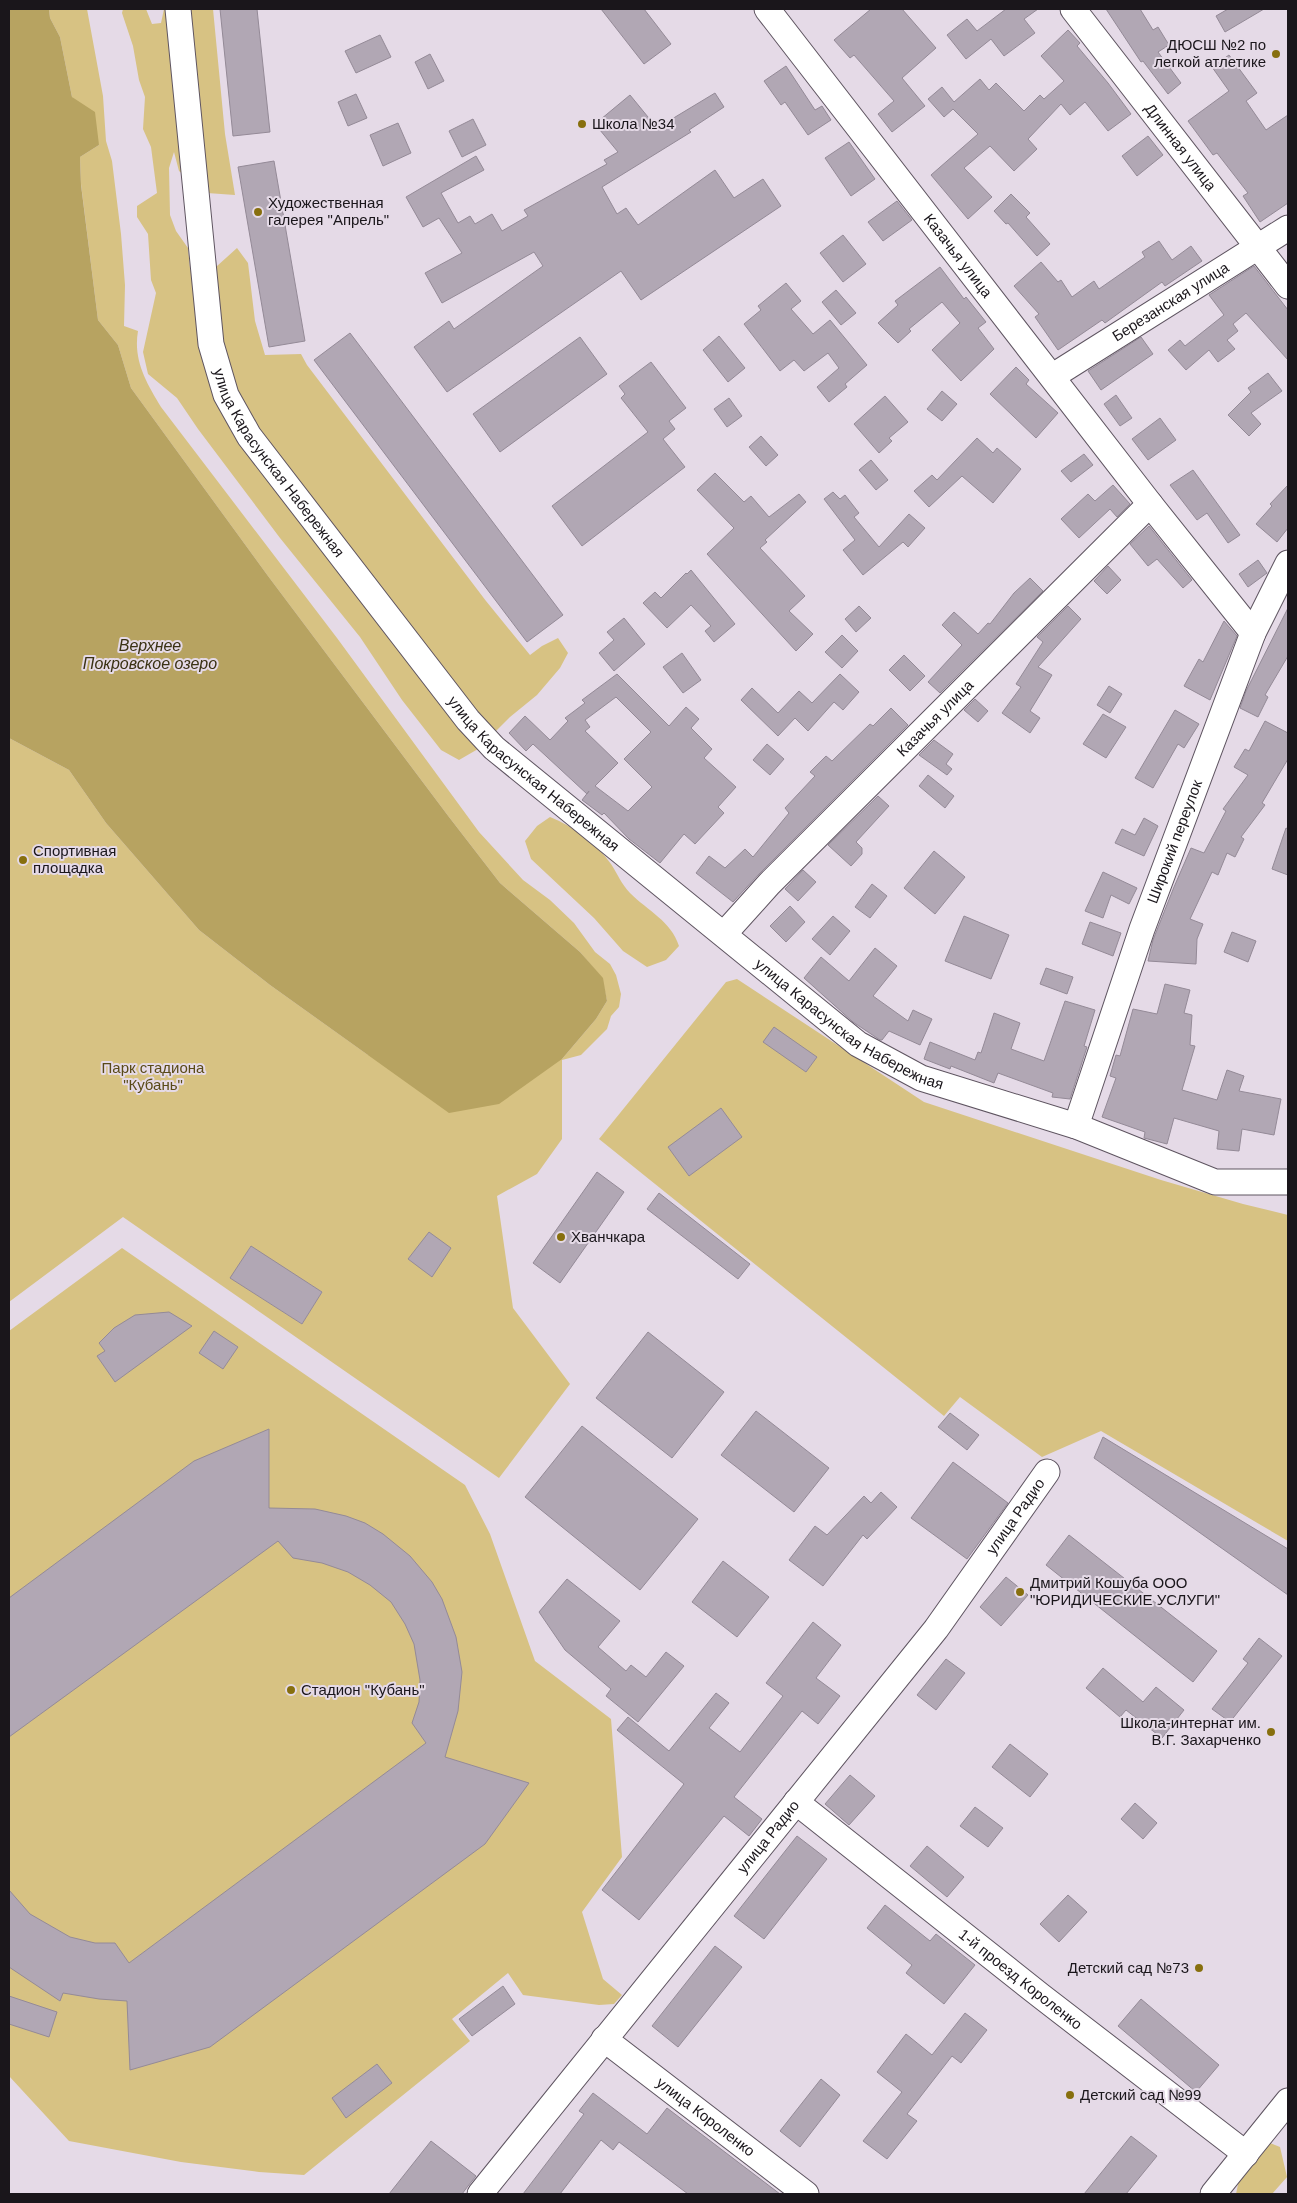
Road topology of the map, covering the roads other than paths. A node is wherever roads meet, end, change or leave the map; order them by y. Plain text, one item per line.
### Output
1 (178, 9) edge
2 (766, 9) edge
3 (1073, 9) edge
4 (1288, 228) edge
5 (1258, 246) junction
6 (1288, 286) edge
7 (1052, 376) junction
8 (1150, 504) junction
9 (1288, 563) edge
10 (1253, 633) junction
11 (724, 934) junction
12 (1076, 1126) junction
13 (1288, 1182) edge
14 (1047, 1472) dead end
15 (796, 1802) junction
16 (604, 2039) junction
17 (1288, 2101) edge
18 (1246, 2154) junction
19 (480, 2194) edge
20 (806, 2194) edge
21 (1213, 2194) edge

1 - 11 street, улица Карасунская Набережная
2 - 7 street, Казачья улица
3 - 5 street, Длинная улица
4 - 5 street, Березанская улица
5 - 6 street, Длинная улица
5 - 7 street, Березанская улица
7 - 8 street, Казачья улица
8 - 10 street, Казачья улица
8 - 11 street, Казачья улица
9 - 10 street, Широкий переулок
10 - 12 street, Широкий переулок
11 - 12 street, улица Карасунская Набережная
12 - 13 street, улица Карасунская Набережная
14 - 15 street, улица Радио
15 - 16 street, улица Радио
15 - 18 street, 1-й проезд Короленко
16 - 19 street, улица Радио
16 - 20 street, улица Короленко
17 - 18 street
18 - 21 street

